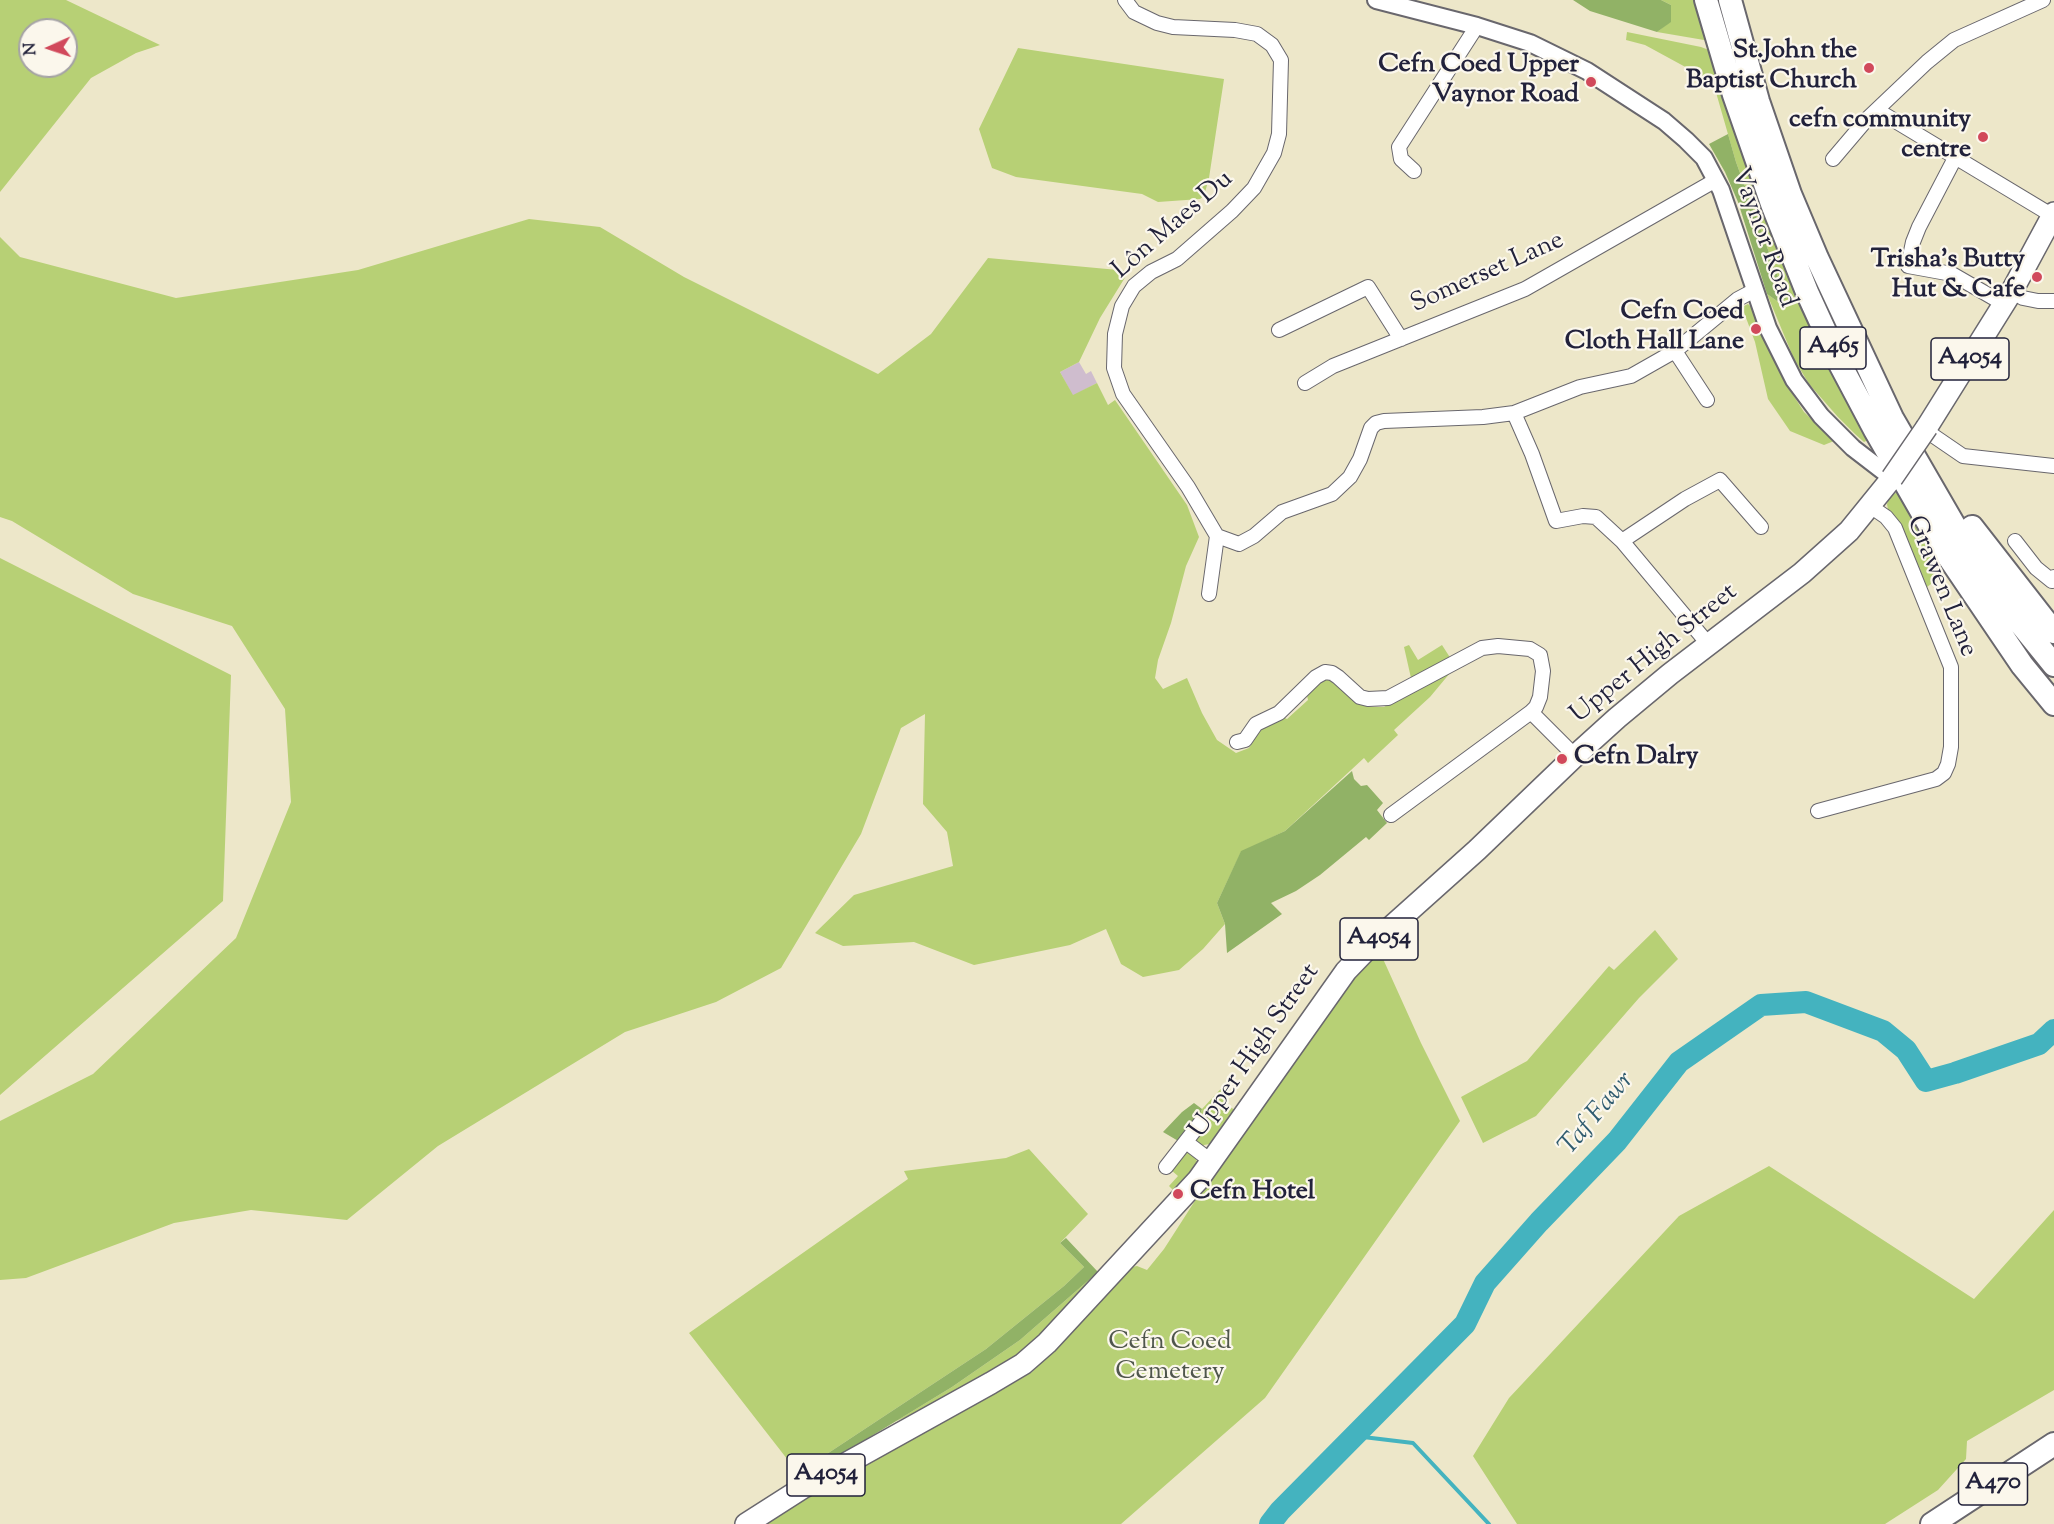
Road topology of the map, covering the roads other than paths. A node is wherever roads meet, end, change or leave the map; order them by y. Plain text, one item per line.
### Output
1 (1125, 0) edge
2 (1376, 0) edge
3 (1706, 0) edge
4 (1730, 0) edge
5 (2043, 0) edge
6 (1477, 26) junction
7 (1877, 110) junction
8 (1955, 158) junction
9 (1833, 159) dead end
10 (1414, 171) dead end
11 (1716, 180) junction
12 (2051, 225) edge
13 (1755, 290) junction
14 (2008, 298) junction
15 (2054, 302) edge
16 (1279, 330) dead end
17 (1401, 339) junction
18 (1675, 351) junction
19 (1305, 383) dead end
20 (1707, 400) dead end
21 (1514, 413) junction
22 (1928, 430) junction
23 (2054, 466) edge
24 (1890, 477) junction
25 (1928, 482) junction
26 (1870, 506) junction
27 (1761, 527) dead end
28 (1217, 536) junction
29 (2015, 541) dead end
30 (1622, 542) junction
31 (2053, 582) edge
32 (1209, 594) dead end
33 (2054, 632) edge
34 (1708, 645) junction
35 (2022, 665) junction
36 (2054, 665) edge
37 (2054, 704) edge
38 (1531, 712) junction
39 (2054, 721) edge
40 (1237, 742) dead end
41 (1575, 756) junction
42 (1818, 811) dead end
43 (1391, 815) dead end
44 (1201, 1122) dead end
45 (1186, 1142) junction
46 (1211, 1161) junction
47 (1166, 1167) dead end
48 (2054, 1444) edge
49 (746, 1524) edge
50 (1932, 1524) edge

1 - 28 street, Lôn Maes Du
2 - 6 street, Vaynor Road
3 - 35 highway, A465
4 - 25 highway, A465
5 - 7 street
6 - 10 street
6 - 11 street, Vaynor Road
7 - 8 street
7 - 9 street
8 - 12 street
8 - 14 street
11 - 13 street, Vaynor Road
11 - 17 street, Somerset Lane
12 - 14 main road, A4054
13 - 18 street
13 - 24 street, Vaynor Road
14 - 15 street
14 - 22 main road, A4054
16 - 17 street
17 - 19 street, Somerset Lane
18 - 20 street
18 - 21 street
21 - 28 street
21 - 30 street
22 - 23 street
22 - 24 main road, A4054, bridge
24 - 26 main road, Upper High Street / A4054
25 - 33 highway
25 - 36 highway, A465
26 - 34 main road, Upper High Street / A4054
26 - 42 street, Grawen Lane
27 - 30 street
28 - 32 street
29 - 31 street
30 - 34 street
34 - 41 main road, Upper High Street / A4054
35 - 37 highway, A465
35 - 39 highway
38 - 40 street
38 - 41 street
38 - 43 street
41 - 46 main road, Upper High Street / A4054
44 - 45 street
45 - 46 street
45 - 47 street
46 - 49 main road, Upper High Street / A4054
48 - 50 highway, A470

